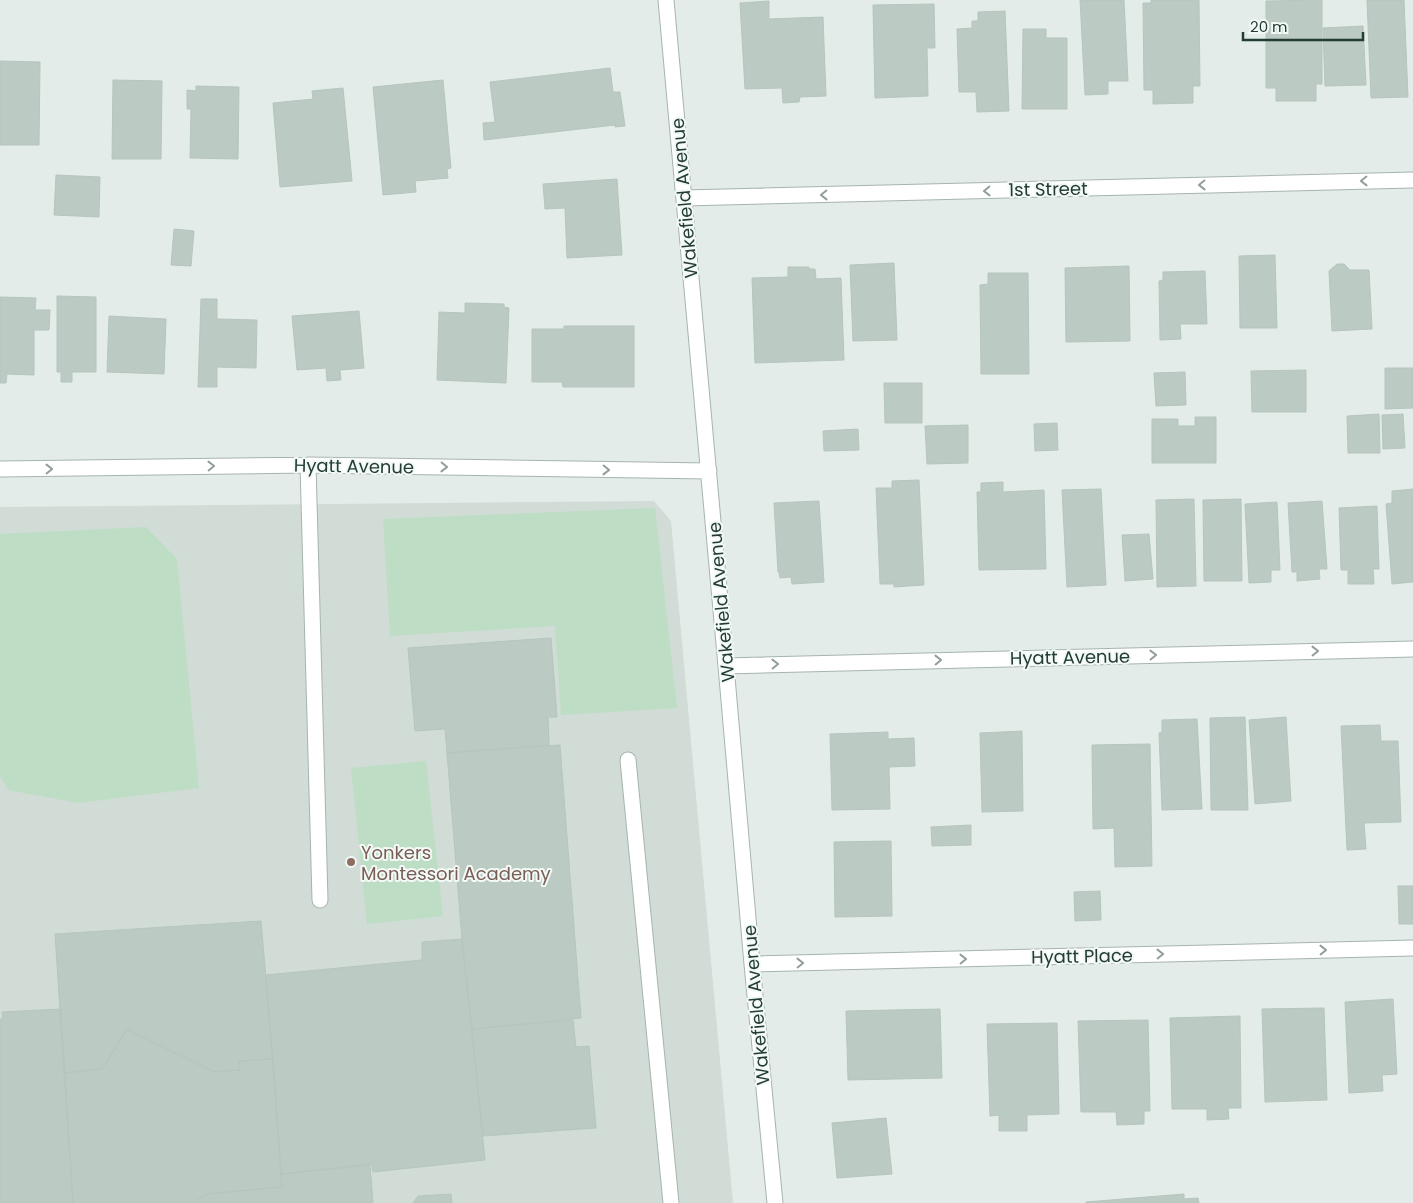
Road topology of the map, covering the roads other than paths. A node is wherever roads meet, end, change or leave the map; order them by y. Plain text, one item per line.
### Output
1 (666, 0) edge
2 (1413, 180) edge
3 (684, 198) junction
4 (308, 465) junction
5 (0, 469) edge
6 (709, 471) junction
7 (1413, 649) edge
8 (726, 666) junction
9 (628, 760) dead end
10 (320, 900) dead end
11 (1413, 948) edge
12 (752, 964) junction
13 (671, 1203) edge
14 (775, 1203) edge

1 - 3 street, Wakefield Avenue
2 -> 3 street, 1st Street
3 - 6 street, Wakefield Avenue
5 -> 4 street, Hyatt Avenue
4 -> 6 street, Hyatt Avenue
4 - 10 street
6 - 8 street, Wakefield Avenue
8 -> 7 street, Hyatt Avenue
8 - 12 street, Wakefield Avenue
9 - 13 street
12 -> 11 street, Hyatt Place
12 - 14 street, Wakefield Avenue

